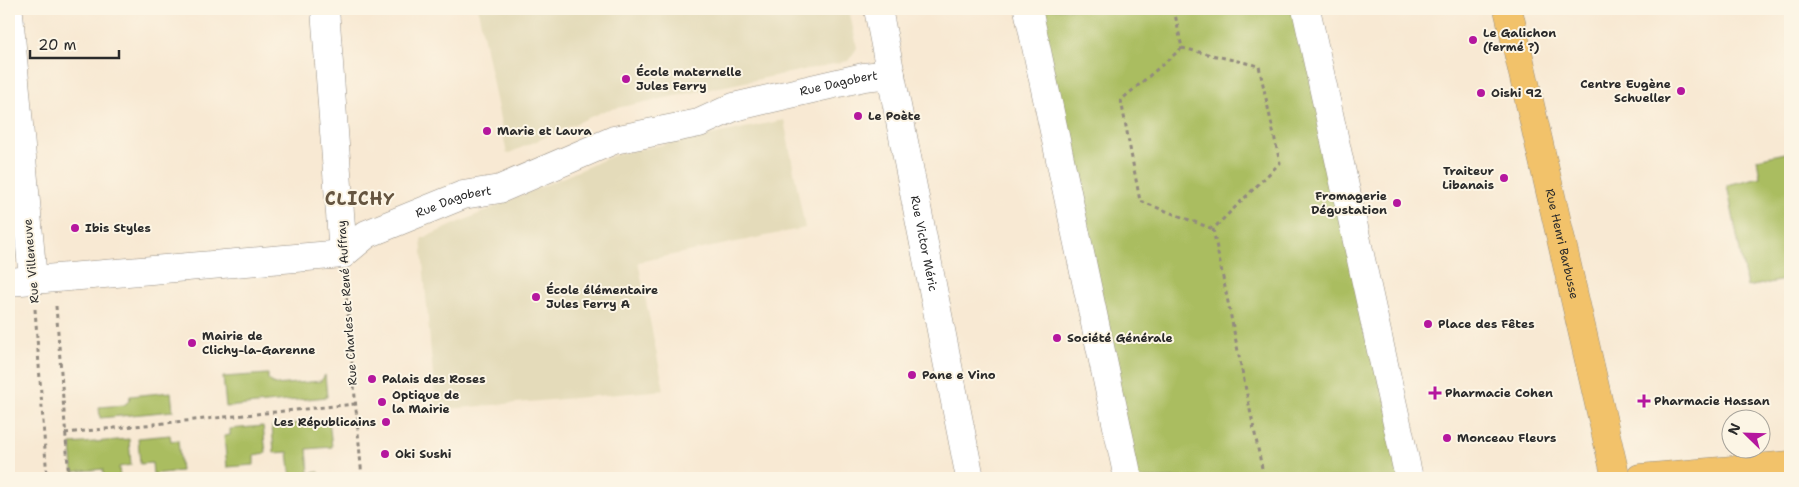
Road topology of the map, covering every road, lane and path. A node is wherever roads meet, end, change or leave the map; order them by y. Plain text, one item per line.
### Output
1 (325, 9) edge
2 (878, 9) edge
3 (1028, 9) edge
4 (1174, 9) edge
5 (1306, 9) edge
6 (1508, 9) edge
7 (9, 14) edge
8 (1182, 48) junction
9 (891, 74) junction
10 (1212, 228) junction
11 (343, 254) junction
12 (32, 280) edge
13 (355, 404) junction
14 (65, 433) junction
15 (1790, 465) edge
16 (47, 478) edge
17 (69, 478) edge
18 (362, 478) edge
19 (970, 478) edge
20 (1128, 478) edge
21 (1264, 478) edge
22 (1409, 478) edge
23 (1616, 478) edge
24 (1640, 478) edge

1 - 11 street, Rue Charles et René Auffray
2 - 9 street, Rue Victor Méric
3 - 20 street
4 - 8 path
5 - 22 street
6 - 23 main road, Rue Henri Barbusse
7 - 12 street, Rue Villeneuve
8 - 10 path
8 - 10 path
9 - 11 street, Rue Dagobert
9 - 19 street, Rue Victor Méric
10 - 21 path
11 - 12 street
11 - 13 path, Rue Charles et René Auffray
12 - 14 path
12 - 16 path, Rue Villeneuve
13 - 14 path
13 - 18 path, Rue Charles et René Auffray
14 - 17 path
15 - 24 main road

